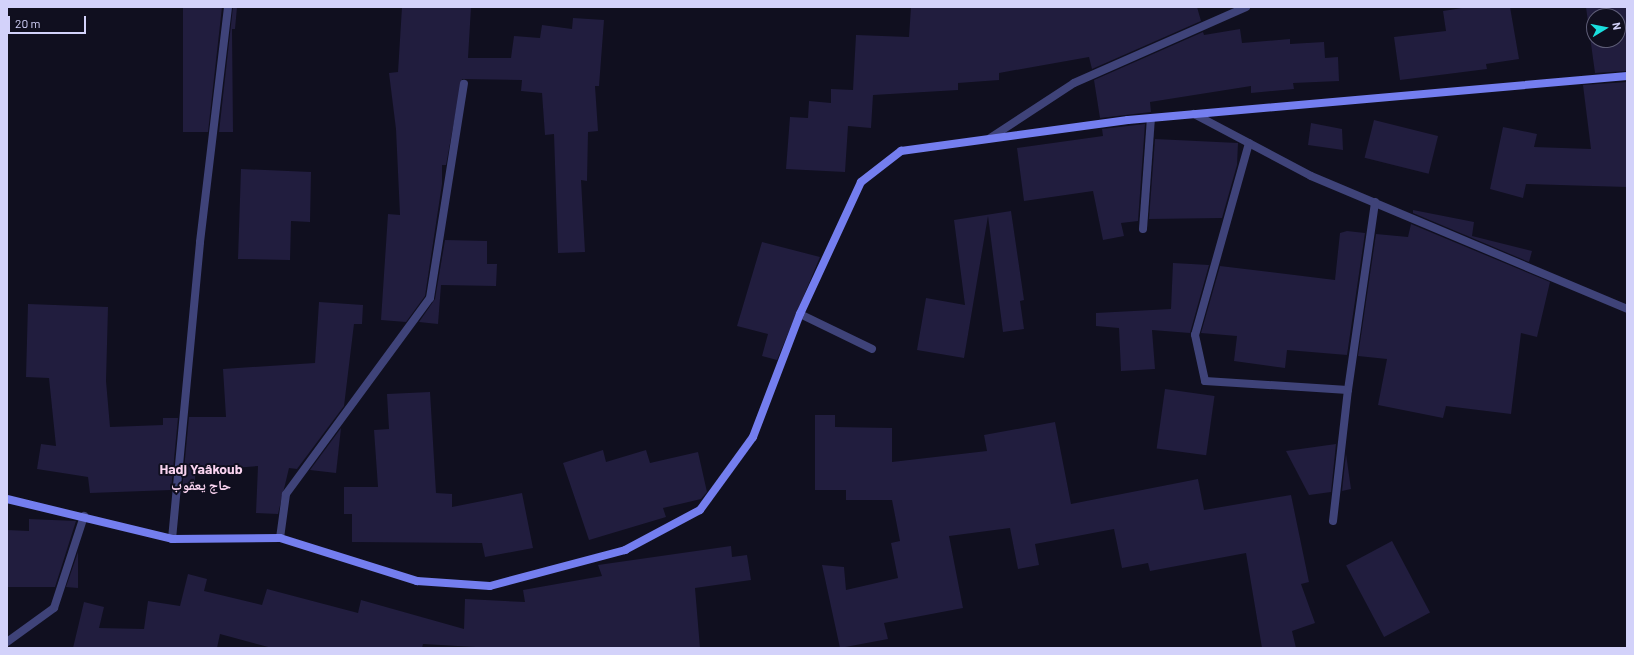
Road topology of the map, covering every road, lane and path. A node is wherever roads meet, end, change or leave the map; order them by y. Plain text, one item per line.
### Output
1 (228, 7) edge
2 (1246, 7) edge
3 (1627, 76) edge
4 (464, 84) dead end
5 (1194, 114) junction
6 (1151, 118) junction
7 (990, 138) junction
8 (1249, 143) junction
9 (1375, 202) junction
10 (1142, 229) dead end
11 (1627, 309) edge
12 (800, 314) junction
13 (872, 349) dead end
14 (1348, 390) junction
15 (7, 499) edge
16 (84, 516) junction
17 (1333, 521) dead end
18 (280, 538) junction
19 (172, 539) junction
20 (7, 642) edge

1 - 19 street
2 - 7 street
3 - 5 street
4 - 18 street
5 - 6 street
5 - 8 street
6 - 7 street
6 - 10 street
7 - 12 street
8 - 9 street
8 - 14 street
9 - 11 street
9 - 14 street
12 - 13 street
12 - 18 street
14 - 17 street
15 - 16 street
16 - 19 street
16 - 20 street
18 - 19 street

